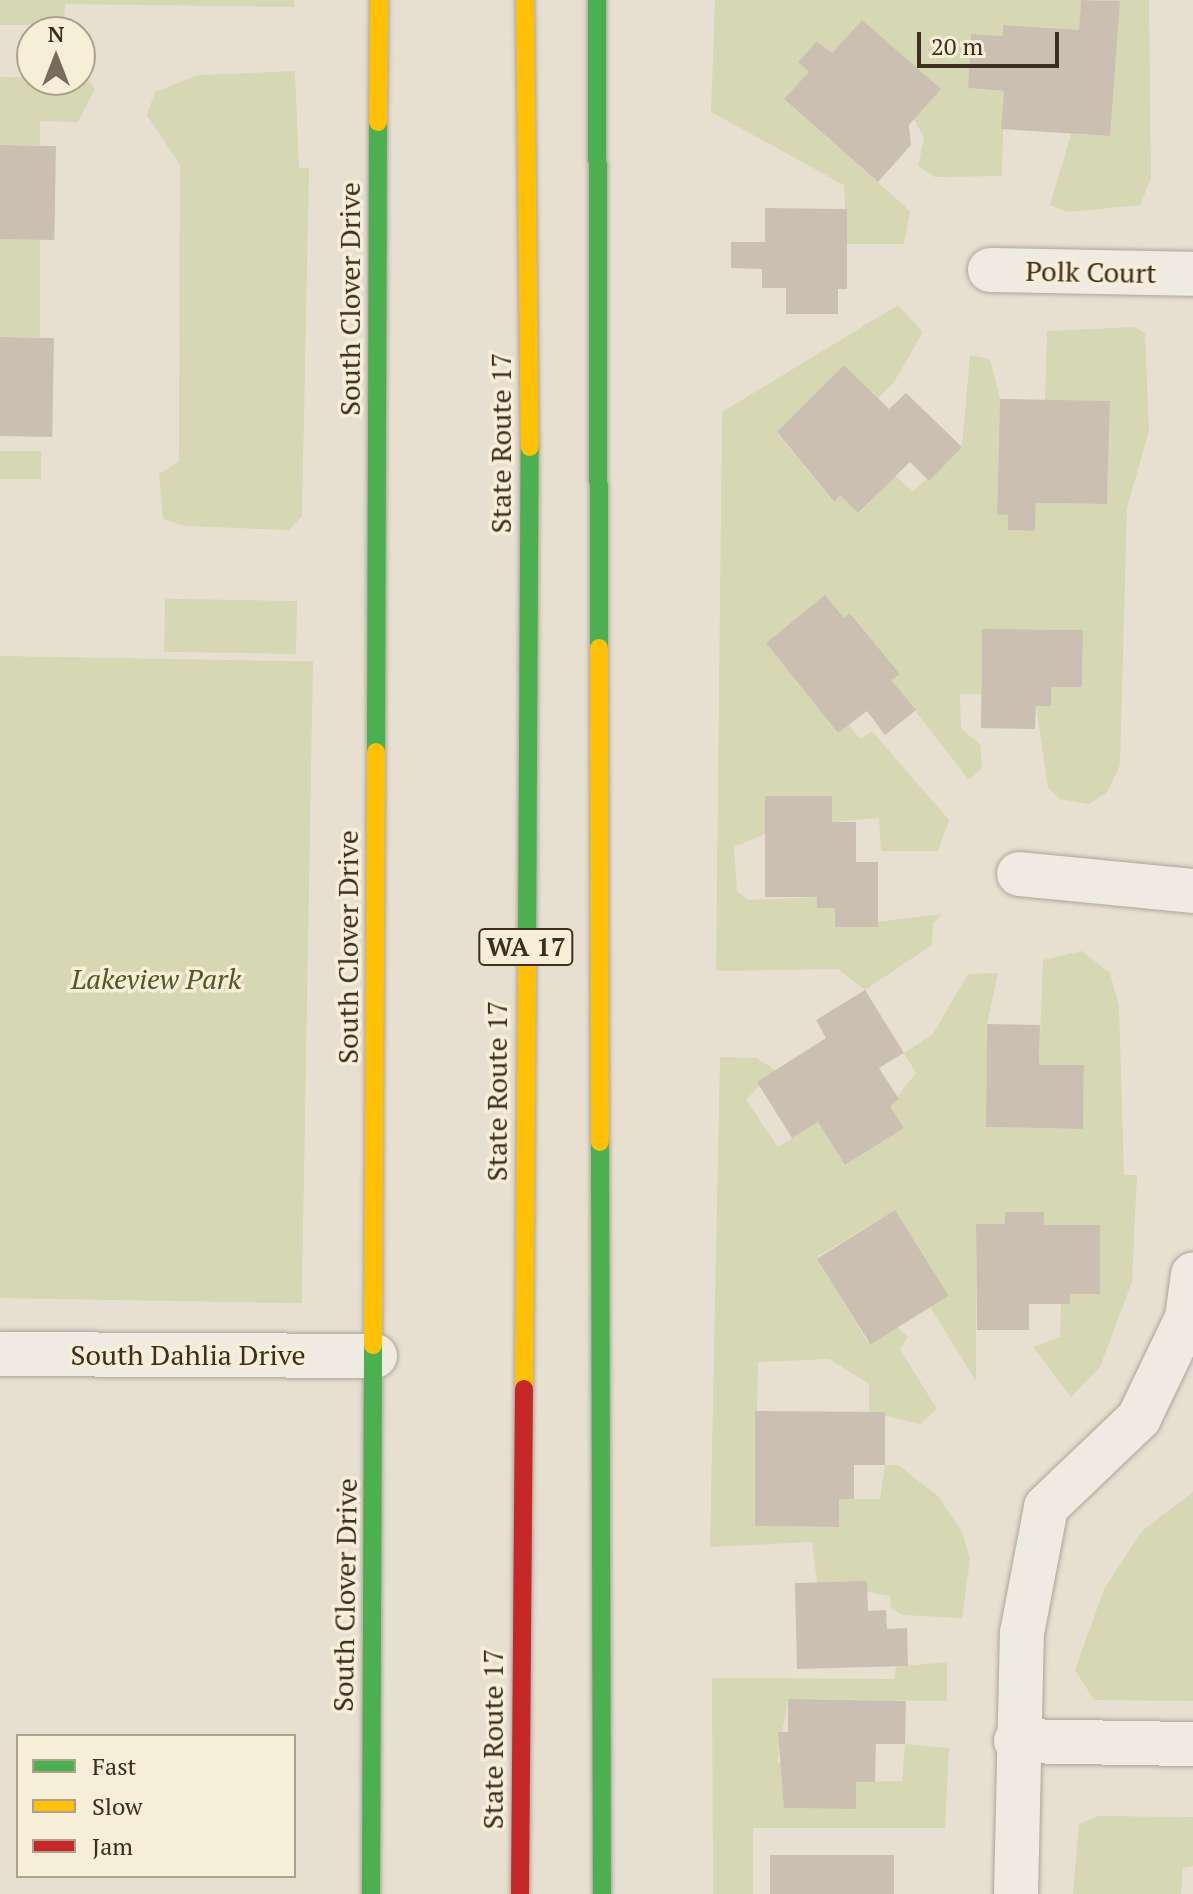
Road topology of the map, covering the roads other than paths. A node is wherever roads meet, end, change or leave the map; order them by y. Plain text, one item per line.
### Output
1 (379, 0) edge
2 (525, 0) edge
3 (597, 0) edge
4 (990, 270) dead end
5 (1193, 274) edge
6 (1019, 874) dead end
7 (1193, 891) edge
8 (1193, 1274) edge
9 (0, 1354) edge
10 (375, 1356) junction
11 (1016, 1741) junction
12 (1193, 1744) edge
13 (371, 1894) edge
14 (520, 1894) edge
15 (602, 1894) edge
16 (1016, 1894) edge

1 - 10 main road, South Clover Drive
2 - 14 main road, State Route 17 / WA 17
3 - 15 main road, WA 17
4 - 5 street, Polk Court
6 - 7 street
8 - 11 street
9 - 10 street, South Dahlia Drive
10 - 13 main road, South Clover Drive
11 - 12 street
11 - 16 street

